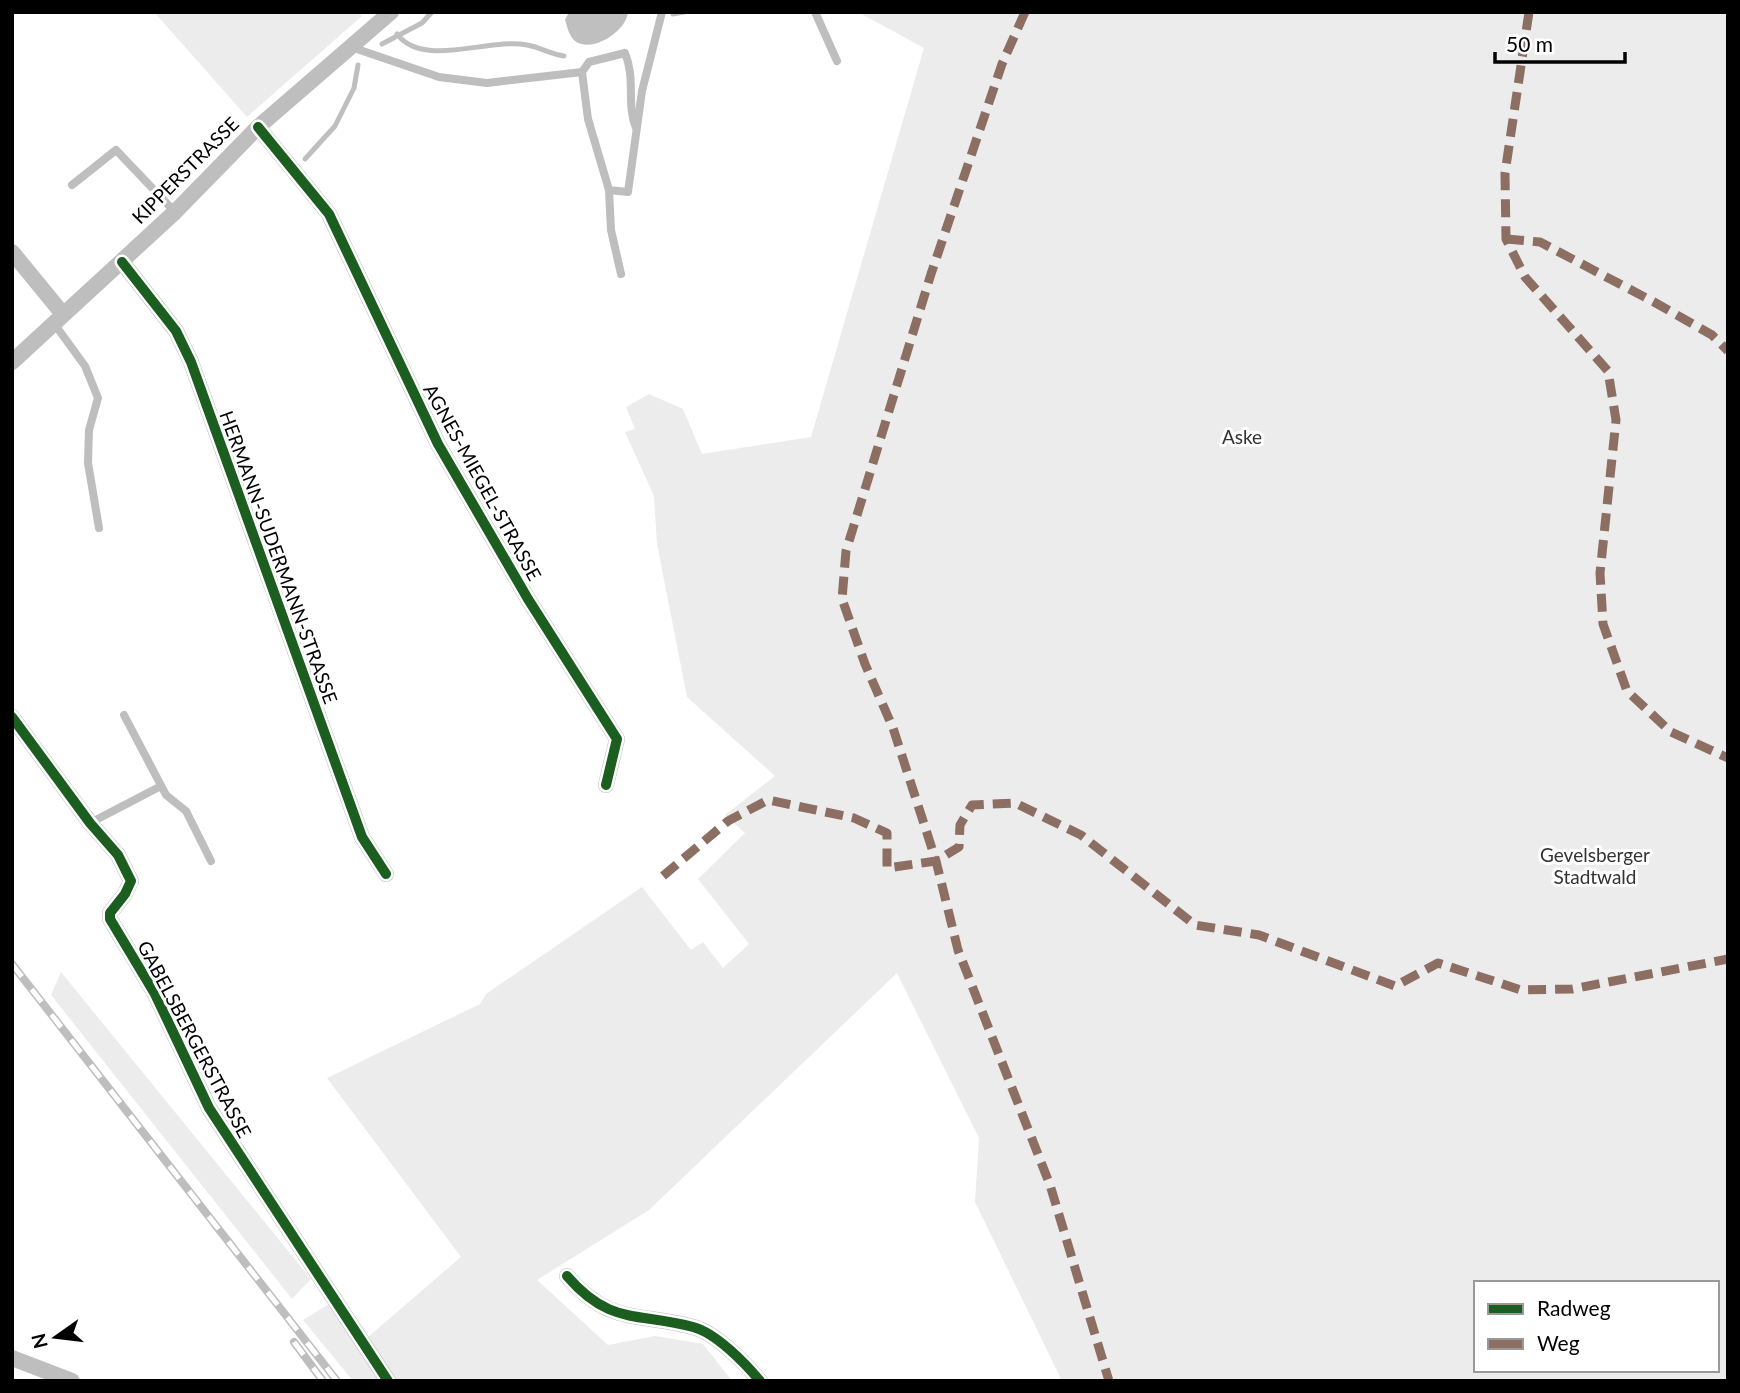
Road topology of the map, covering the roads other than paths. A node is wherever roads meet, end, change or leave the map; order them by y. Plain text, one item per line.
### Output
1 (391, 12) edge
2 (662, 12) edge
3 (815, 12) edge
4 (351, 47) junction
5 (837, 61) dead end
6 (582, 72) junction
7 (258, 127) junction
8 (637, 130) junction
9 (72, 185) dead end
10 (609, 190) junction
11 (175, 212) junction
12 (12, 252) edge
13 (122, 262) junction
14 (621, 274) dead end
15 (57, 317) junction
16 (12, 362) edge
17 (99, 528) dead end
18 (124, 715) dead end
19 (12, 717) edge
20 (606, 785) dead end
21 (161, 786) junction
22 (90, 822) junction
23 (211, 861) dead end
24 (386, 874) dead end
25 (567, 1276) dead end
26 (12, 1358) edge
27 (72, 1381) edge
28 (388, 1381) edge
29 (760, 1381) edge

1 - 4 street, KIPPERSTRASSE
2 - 8 lane
3 - 5 lane
4 - 6 lane
4 - 7 street, KIPPERSTRASSE
6 - 8 lane
6 - 10 lane
7 - 11 street, KIPPERSTRASSE
7 - 20 street, AGNES-MIEGEL-STRASSE
8 - 10 lane
9 - 11 lane
10 - 14 lane
11 - 13 street, KIPPERSTRASSE
12 - 15 street
13 - 15 street, KIPPERSTRASSE
13 - 24 street, HERMANN-SUDERMANN-STRASSE
15 - 16 street, KIPPERSTRASSE
15 - 17 lane
18 - 21 lane
19 - 22 street, GABELSBERGERSTRASSE
21 - 22 lane
21 - 23 lane
22 - 28 street, GABELSBERGERSTRASSE
25 - 29 street
26 - 27 street

